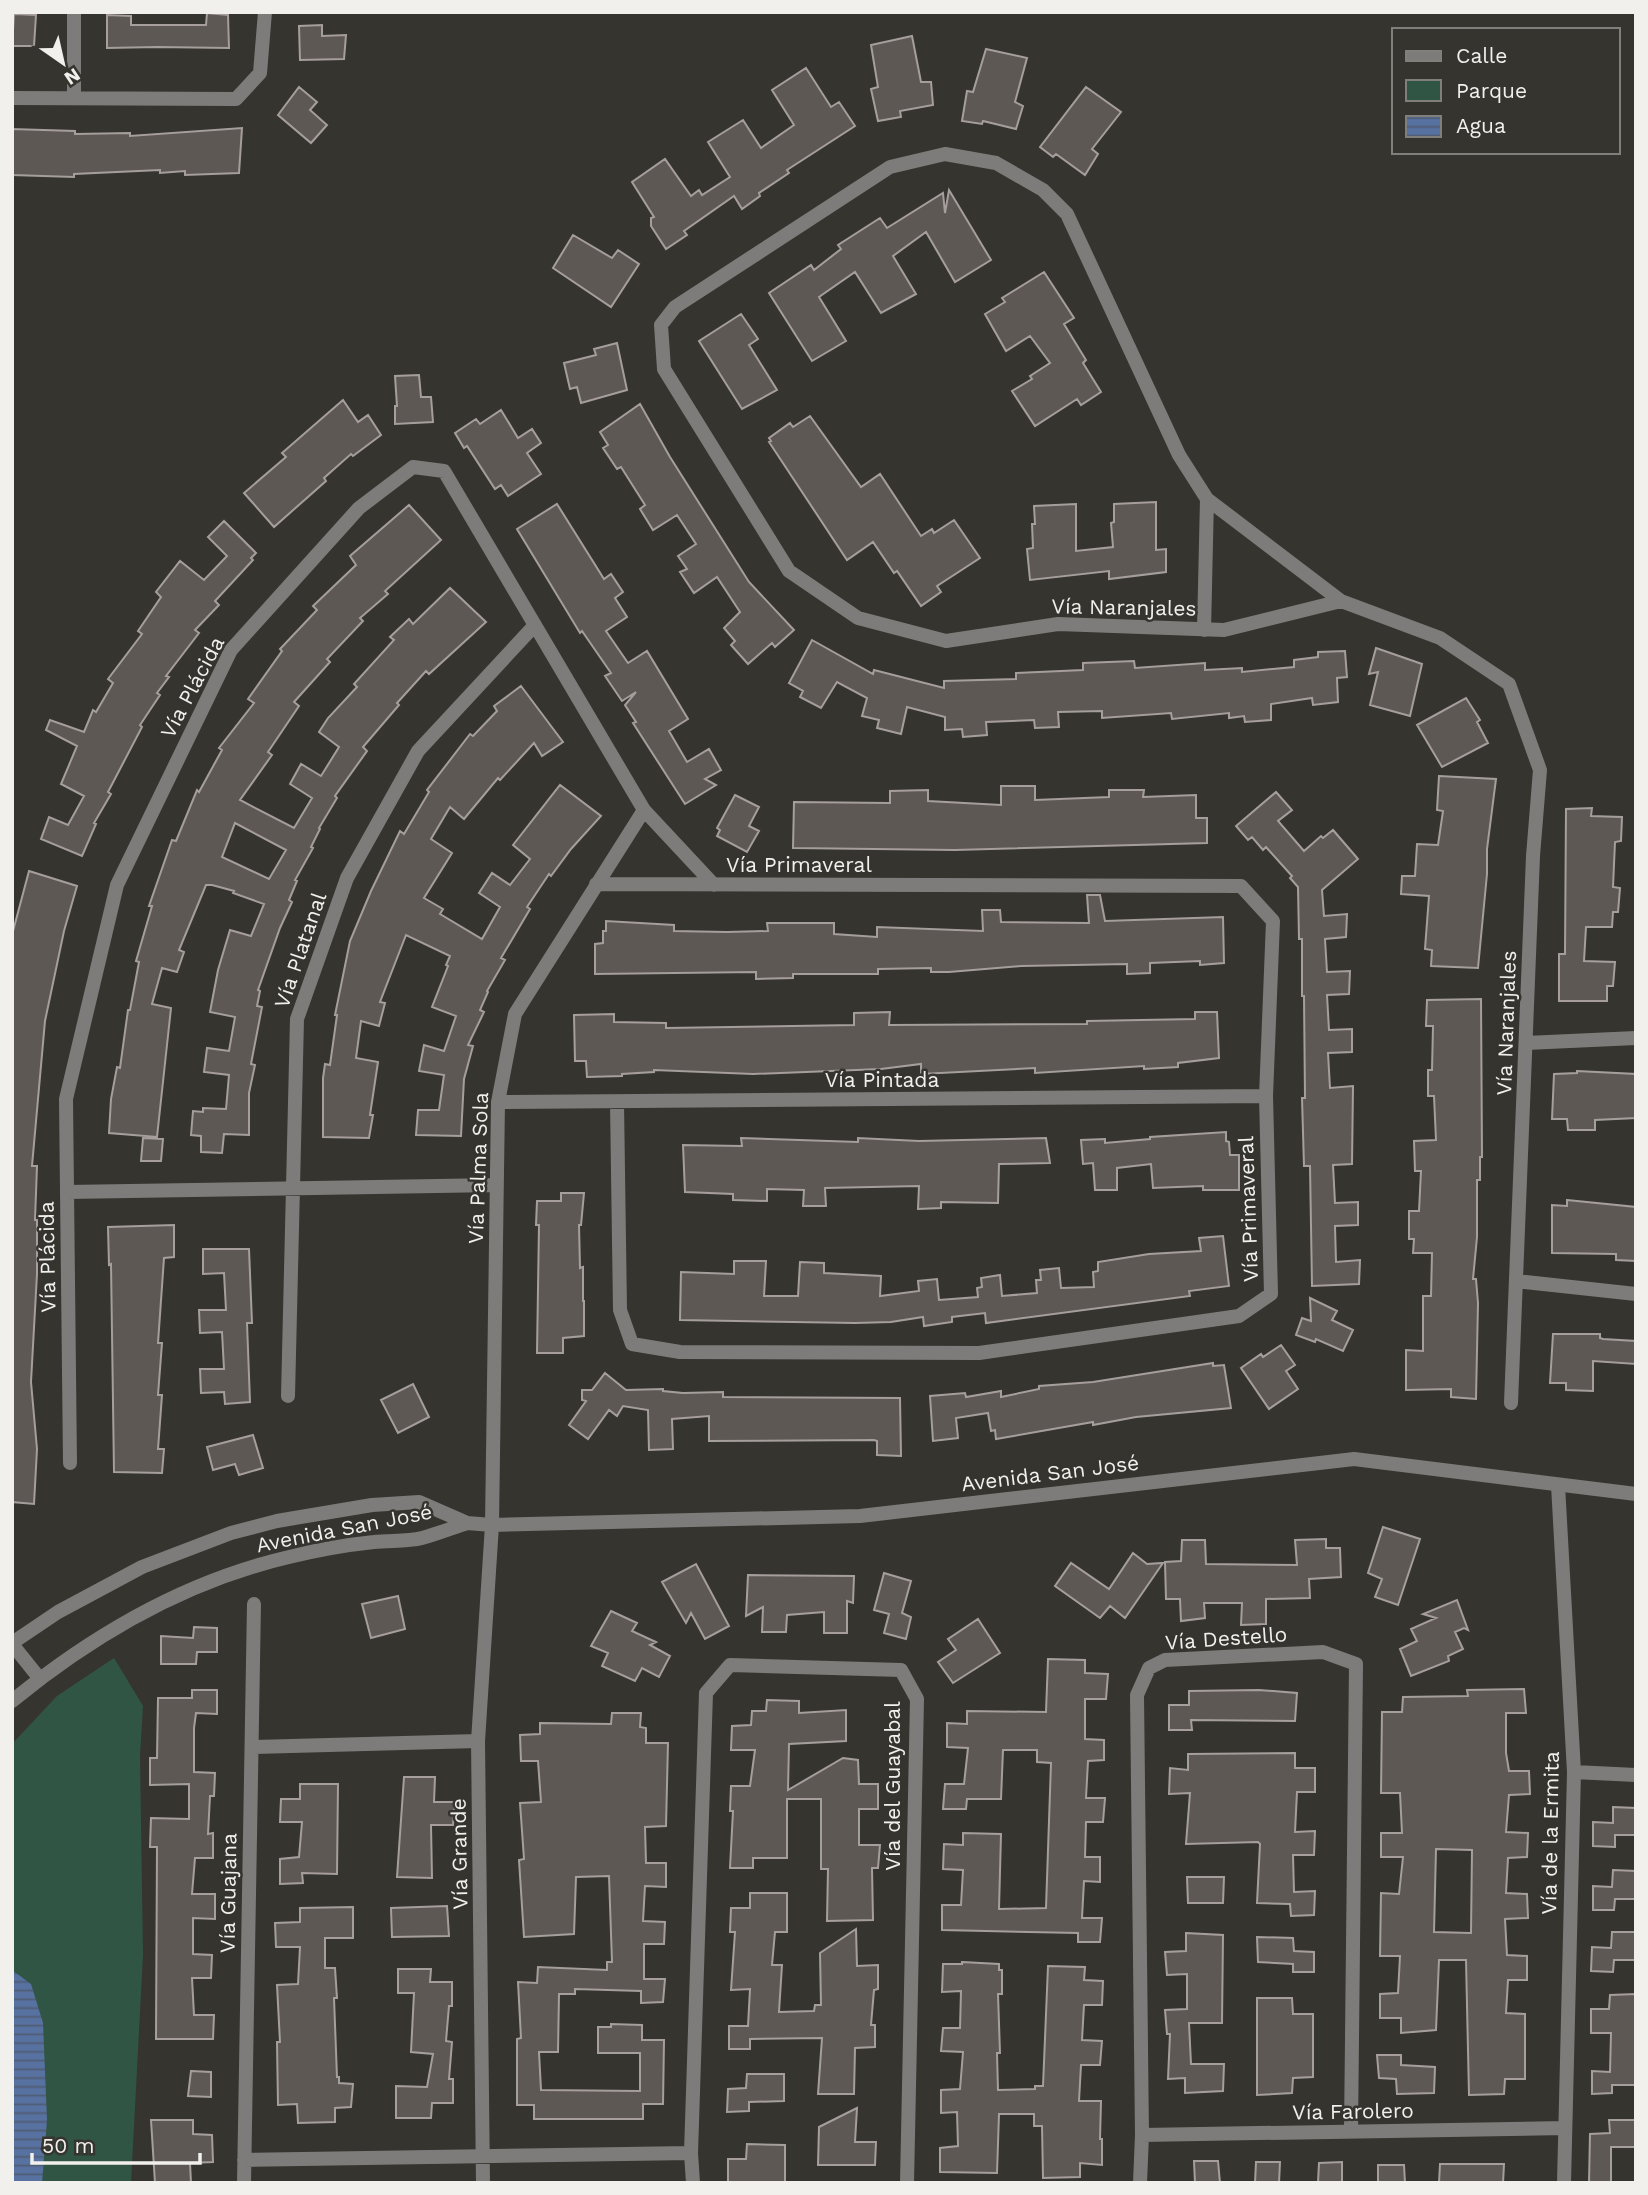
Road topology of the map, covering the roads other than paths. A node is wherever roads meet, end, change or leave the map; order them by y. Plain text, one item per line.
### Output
1 (74, 12) edge
2 (265, 12) edge
3 (12, 98) edge
4 (74, 98) junction
5 (1207, 499) junction
6 (1341, 601) junction
7 (535, 625) junction
8 (1204, 629) junction
9 (644, 810) junction
10 (596, 884) junction
11 (714, 885) junction
12 (1636, 1038) edge
13 (1526, 1043) junction
14 (1266, 1096) junction
15 (498, 1102) junction
16 (618, 1102) junction
17 (497, 1185) junction
18 (291, 1188) junction
19 (67, 1192) junction
20 (1516, 1281) junction
21 (1636, 1294) edge
22 (288, 1396) dead end
23 (1511, 1402) dead end
24 (70, 1463) dead end
25 (1558, 1485) junction
26 (1636, 1494) edge
27 (467, 1523) junction
28 (492, 1525) junction
29 (254, 1604) dead end
30 (12, 1644) edge
31 (40, 1679) junction
32 (12, 1702) edge
33 (478, 1741) junction
34 (252, 1747) junction
35 (1574, 1772) junction
36 (1636, 1775) edge
37 (1565, 2128) junction
38 (1351, 2132) junction
39 (1142, 2135) junction
40 (691, 2153) junction
41 (483, 2156) junction
42 (244, 2160) junction
43 (244, 2183) edge
44 (483, 2183) edge
45 (693, 2183) edge
46 (907, 2183) edge
47 (1140, 2183) edge
48 (1564, 2183) edge

1 - 4 street
2 - 4 street
3 - 4 street
5 - 6 street
5 - 8 street
5 - 8 street, Vía Naranjales
6 - 8 street, Vía Naranjales
6 - 13 street, Vía Naranjales
7 - 9 street, Vía Plácida
7 - 18 street, Vía Platanal
7 - 19 street, Vía Plácida
9 - 10 street, Vía Palma Sola
9 - 11 street, Vía Plácida
10 - 11 street, Vía Primaveral
10 - 15 street, Vía Palma Sola
11 - 14 street, Vía Primaveral
12 - 13 street
13 - 20 street, Vía Naranjales
14 - 16 street, Vía Pintada
14 - 16 street, Vía Primaveral
15 - 16 street, Vía Pintada
15 - 17 street, Vía Palma Sola
17 - 18 street
17 - 28 street, Vía Palma Sola
18 - 19 street
18 - 22 street, Vía Platanal
19 - 24 street, Vía Plácida
20 - 21 street
20 - 23 street, Vía Naranjales
25 - 26 street, Avenida San José
25 - 28 street, Avenida San José
25 - 35 street, Vía de la Ermita
27 - 28 street, Avenida San José
27 - 30 street, Avenida San José
27 - 31 street, Avenida San José
28 - 33 street, Vía Grande
29 - 34 street, Vía Guajana
30 - 31 street
31 - 32 street, Avenida San José
33 - 34 street
33 - 41 street, Vía Grande
34 - 42 street, Vía Guajana
35 - 36 street
35 - 37 street, Vía de la Ermita
37 - 38 street, Vía Farolero
37 - 48 street, Vía de la Ermita
38 - 39 street, Vía Farolero
38 - 39 street, Vía Destello
39 - 47 street, Vía Destello
40 - 41 street
40 - 45 street, Vía del Guayabal
40 - 46 street, Vía del Guayabal
41 - 42 street
41 - 44 street, Vía Grande
42 - 43 street, Vía Guajana

